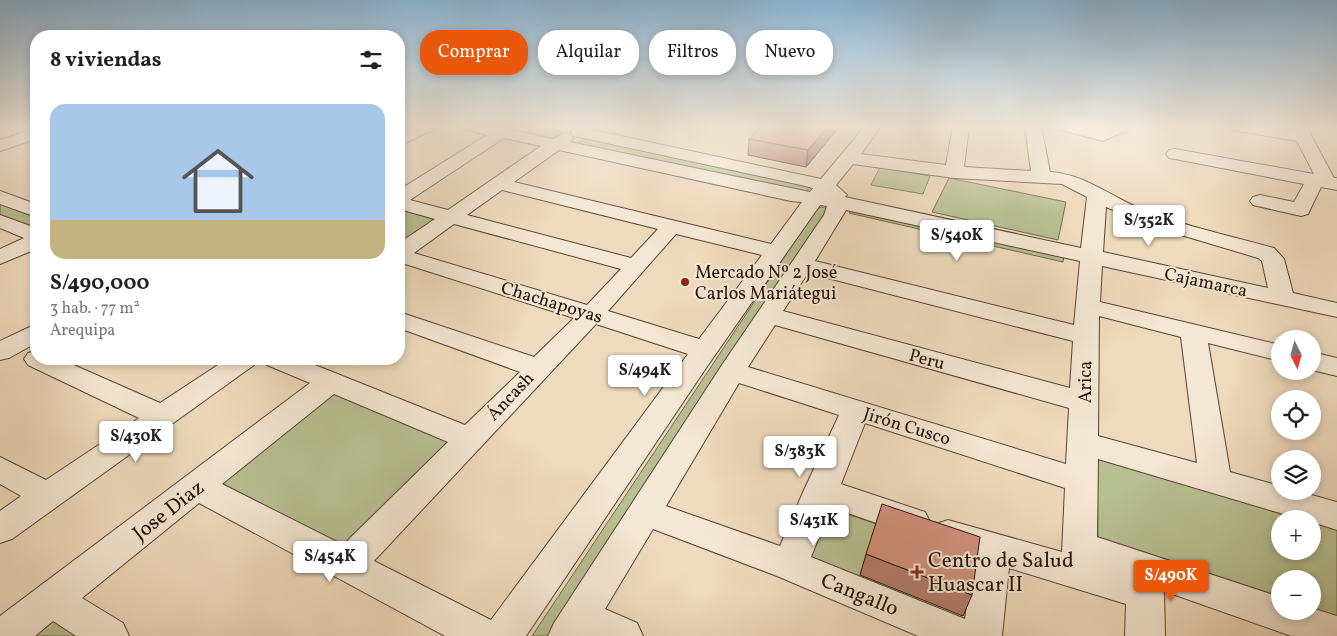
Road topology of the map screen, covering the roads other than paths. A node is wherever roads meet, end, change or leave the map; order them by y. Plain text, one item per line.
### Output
1 (466, 156) edge
2 (540, 156) edge
3 (612, 156) edge
4 (695, 156) edge
5 (956, 156) edge
6 (1038, 156) edge
7 (1183, 156) edge
8 (1313, 156) edge
9 (850, 158) joint
10 (954, 172) junction
11 (1041, 176) junction
12 (1327, 182) edge
13 (500, 184) junction
14 (405, 194) edge
15 (0, 197) edge
16 (828, 201) junction
17 (1260, 201) dead end
18 (405, 205) edge
19 (1096, 207) junction
20 (30, 209) edge
21 (451, 217) junction
22 (0, 222) edge
23 (671, 227) junction
24 (30, 234) edge
25 (30, 244) edge
26 (405, 250) edge
27 (405, 256) edge
28 (0, 257) edge
29 (789, 258) junction
30 (1090, 265) junction
31 (637, 266) junction
32 (754, 283) junction
33 (784, 291) junction
34 (1282, 298) junction
35 (1087, 306) junction
36 (1337, 310) edge
37 (591, 314) junction
38 (768, 315) junction
39 (30, 320) edge
40 (405, 322) edge
41 (1193, 332) junction
42 (30, 334) edge
43 (1085, 336) junction
44 (3, 344) edge
45 (705, 350) junction
46 (1271, 351) edge
47 (30, 355) edge
48 (52, 365) edge
49 (237, 365) edge
50 (290, 365) edge
51 (537, 368) junction
52 (732, 371) junction
53 (330, 382) junction
54 (1085, 402) junction
55 (856, 410) junction
56 (164, 417) junction
57 (470, 439) junction
58 (1083, 443) junction
59 (0, 469) edge
60 (1082, 480) junction
61 (1214, 480) junction
62 (199, 487) junction
63 (820, 490) junction
64 (48, 496) junction
65 (645, 512) junction
66 (1337, 516) edge
67 (0, 529) edge
68 (994, 549) junction
69 (1079, 559) junction
70 (348, 564) junction
71 (790, 565) junction
72 (1145, 580) junction
73 (53, 600) junction
74 (574, 627) edge
75 (1337, 634) edge
76 (5, 636) edge
77 (109, 636) edge
78 (483, 636) edge
79 (502, 636) edge
80 (623, 636) edge
81 (962, 636) edge
82 (982, 636) edge
83 (1145, 636) edge

1 - 14 street
2 - 13 street
3 - 16 street
4 - 16 street
5 - 10 street
6 - 11 street
7 - 12 street
8 - 12 street
9 - 10 street
9 - 16 street
10 - 11 street
11 - 19 street
12 - 17 street
13 - 21 street
13 - 23 street
15 - 20 street
16 - 29 street
16 - 30 street, Cajamarca
18 - 21 street
19 - 30 street, Arica
19 - 34 street
21 - 26 street
21 - 31 street
22 - 24 street
23 - 29 street
23 - 31 street, Áncash
25 - 28 street
27 - 37 street, Chachapoyas
29 - 32 street
29 - 33 street
29 - 43 street
30 - 34 street, Cajamarca
30 - 35 street, Arica
31 - 37 street, Áncash
32 - 33 street
32 - 45 street
33 - 38 street
34 - 36 street, Cajamarca
35 - 41 street
35 - 43 street, Arica
37 - 45 street, Chachapoyas
37 - 51 street, Áncash
38 - 52 street
38 - 54 street, Peru
39 - 44 street
40 - 51 street
41 - 46 street
41 - 61 street
42 - 44 street
43 - 54 street, Arica
44 - 47 street
45 - 79 street
48 - 56 street
49 - 56 street
50 - 53 street
51 - 57 street, Áncash
52 - 55 street, Jirón Cusco
52 - 65 street
53 - 57 street
53 - 62 street, Jose Diaz
54 - 58 street, Arica
55 - 60 street, Jirón Cusco
55 - 63 street
56 - 64 street
57 - 70 street, Áncash
58 - 60 street, Arica
58 - 61 street
59 - 64 street
60 - 69 street, Arica
61 - 66 street
62 - 70 street
62 - 73 street, Jose Diaz
63 - 68 street
63 - 71 street
64 - 67 street
65 - 71 street, Cangallo
65 - 74 street
68 - 69 street
68 - 82 street
69 - 72 street
70 - 78 street
71 - 81 street, Cangallo
72 - 75 street
72 - 83 street
73 - 76 street, Jose Diaz
73 - 77 street
74 - 80 street

